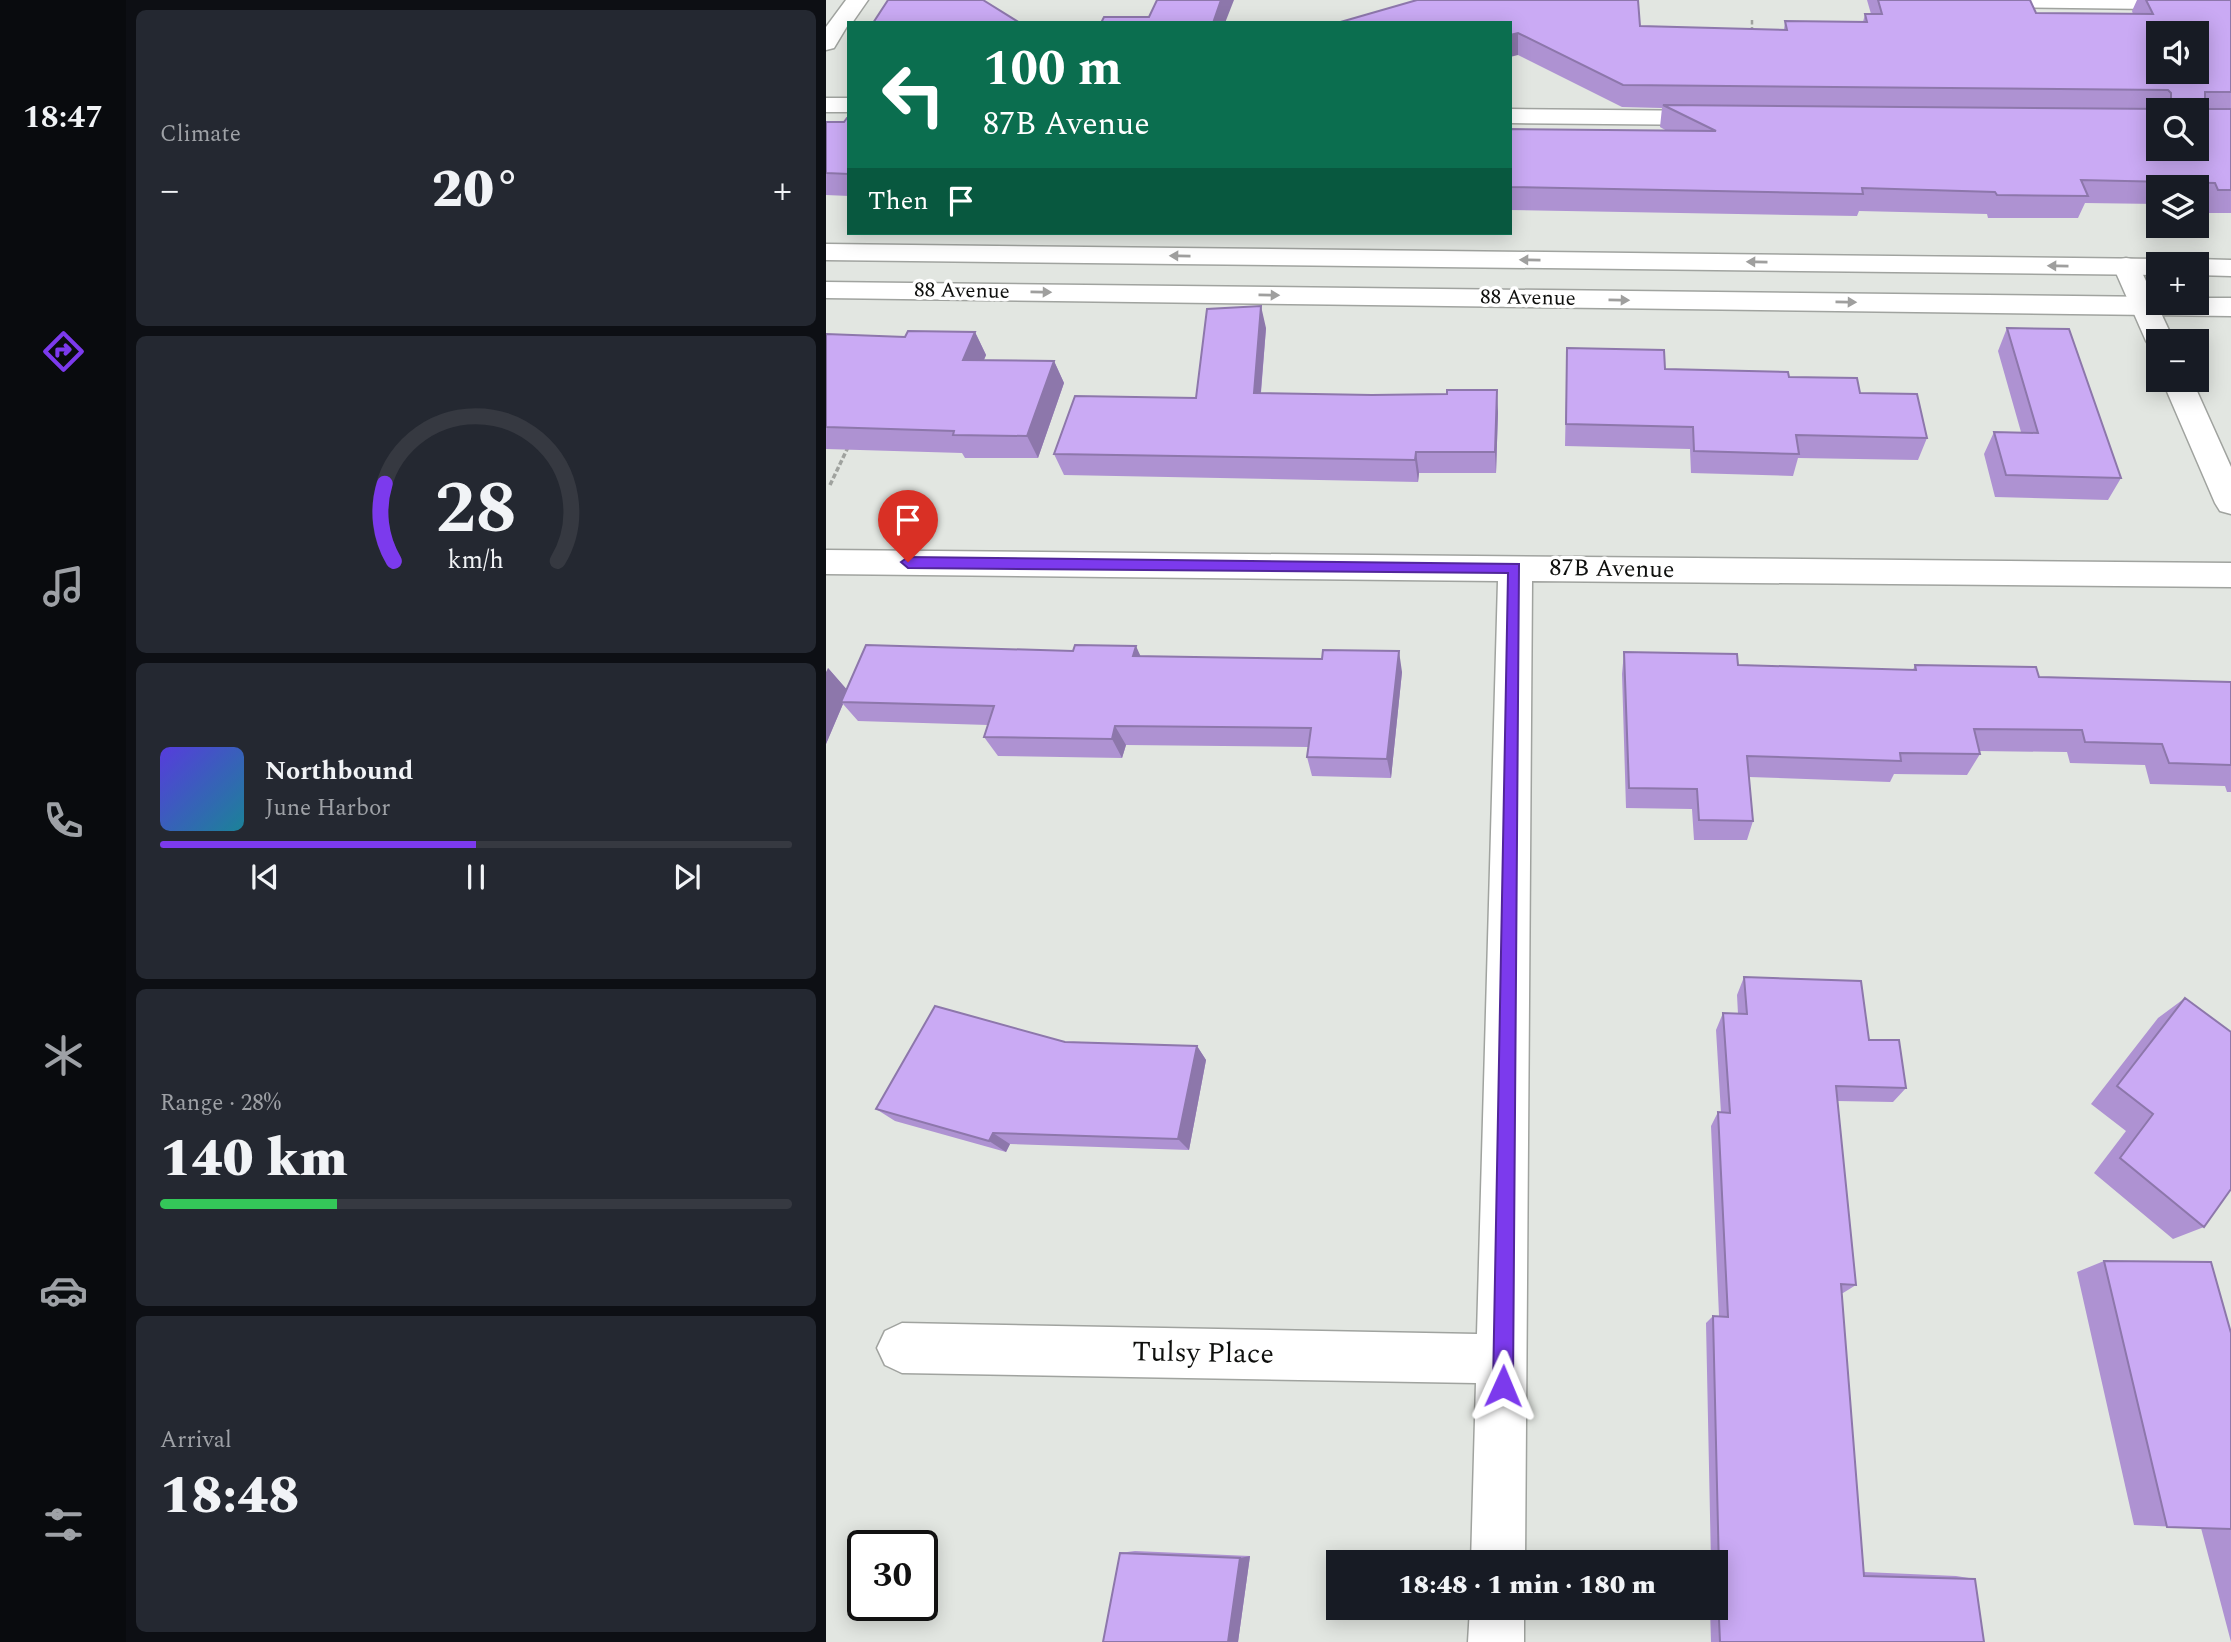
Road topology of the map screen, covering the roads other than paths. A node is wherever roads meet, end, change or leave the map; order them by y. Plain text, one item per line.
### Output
1 (857, 0) edge
2 (1919, 0) edge
3 (2066, 1) edge
4 (2231, 4) edge
5 (826, 43) edge
6 (826, 105) edge
7 (847, 105) edge
8 (1512, 116) edge
9 (1741, 119) edge
10 (826, 252) edge
11 (2126, 267) junction
12 (2146, 267) edge
13 (2209, 267) edge
14 (2231, 268) edge
15 (826, 289) edge
16 (2144, 306) junction
17 (2231, 307) edge
18 (2155, 329) edge
19 (2182, 392) edge
20 (2231, 503) edge
21 (826, 562) edge
22 (1515, 568) junction
23 (2231, 575) edge
24 (902, 1348) dead end
25 (1503, 1359) junction
26 (1498, 1550) edge
27 (1497, 1620) edge
28 (1496, 1642) edge

1 - 5 street
2 - 3 street
3 - 4 street
6 - 7 street
8 - 9 street
11 -> 10 street, 88 Avenue
11 - 12 street, 88 Avenue
11 - 16 street
13 - 14 street
15 -> 16 street, 88 Avenue
16 - 17 street, 88 Avenue
16 - 18 street
19 - 20 street
21 - 22 street, 87B Avenue
22 - 23 street, 87B Avenue
22 - 25 street
24 - 25 street, Tulsy Place
25 - 26 street
27 - 28 street

